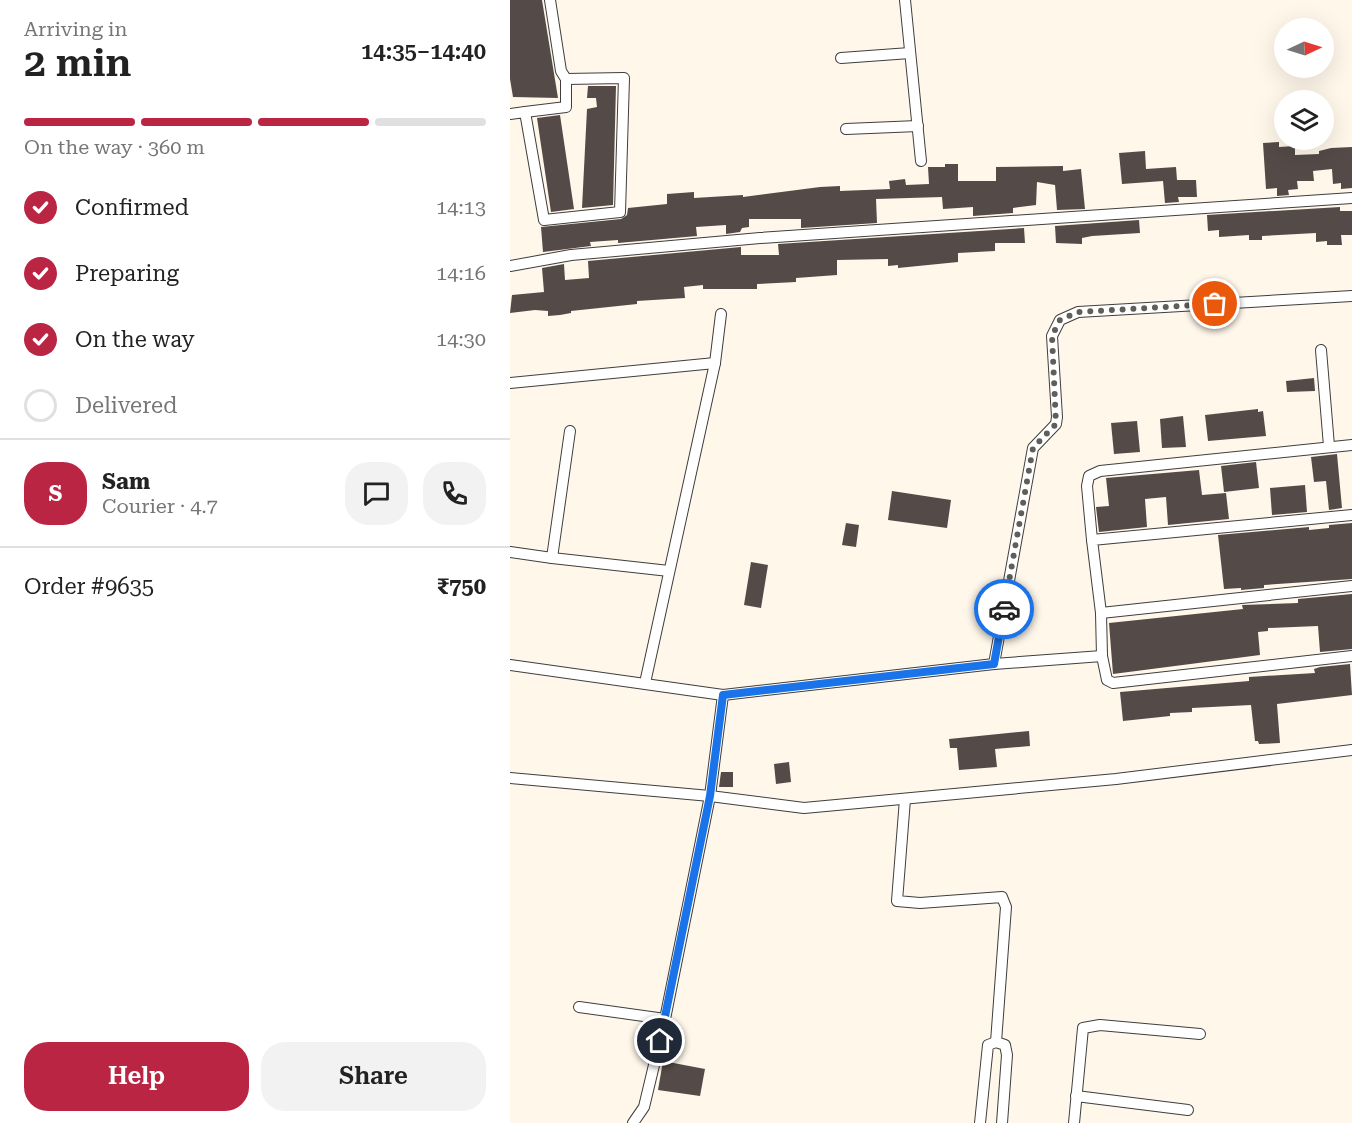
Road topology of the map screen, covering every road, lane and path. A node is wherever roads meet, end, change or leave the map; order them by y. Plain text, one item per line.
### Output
1 (550, 0) edge
2 (904, 0) edge
3 (910, 53) junction
4 (842, 58) dead end
5 (566, 79) junction
6 (525, 112) junction
7 (510, 114) edge
8 (918, 126) junction
9 (846, 129) dead end
10 (921, 161) dead end
11 (1352, 198) edge
12 (510, 266) edge
13 (1352, 296) edge
14 (721, 314) dead end
15 (1321, 350) dead end
16 (715, 363) junction
17 (510, 383) edge
18 (570, 431) dead end
19 (1352, 445) edge
20 (1329, 446) junction
21 (1352, 515) edge
22 (1092, 540) junction
23 (510, 552) edge
24 (552, 558) junction
25 (669, 571) junction
26 (1352, 586) edge
27 (1101, 614) junction
28 (1102, 656) junction
29 (1352, 656) edge
30 (510, 664) edge
31 (994, 664) junction
32 (645, 683) junction
33 (723, 695) junction
34 (1352, 750) edge
35 (510, 778) edge
36 (710, 796) junction
37 (905, 799) junction
38 (579, 1007) dead end
39 (665, 1019) junction
40 (1200, 1034) dead end
41 (996, 1042) junction
42 (1077, 1096) junction
43 (1188, 1110) dead end
44 (633, 1123) edge
45 (980, 1123) edge
46 (1002, 1123) edge
47 (1074, 1123) edge

1 - 5 street
2 - 3 street
3 - 4 street
3 - 8 street
5 - 6 street
5 - 6 street
6 - 7 street
8 - 9 street
8 - 10 street
11 - 12 street
13 - 31 street
14 - 16 street
15 - 20 street
16 - 17 street
16 - 25 street
18 - 24 street
19 - 20 street
20 - 22 street
21 - 22 street
22 - 27 street
23 - 24 street
24 - 25 street
25 - 32 street
26 - 27 street
27 - 28 street
28 - 29 street
28 - 31 street
30 - 32 street
31 - 33 street
32 - 33 street
33 - 36 street
34 - 37 street
35 - 36 street
36 - 37 street
36 - 39 street
37 - 41 street
38 - 39 street
39 - 44 street
40 - 42 street
41 - 45 street
41 - 46 street
42 - 43 street
42 - 47 street

